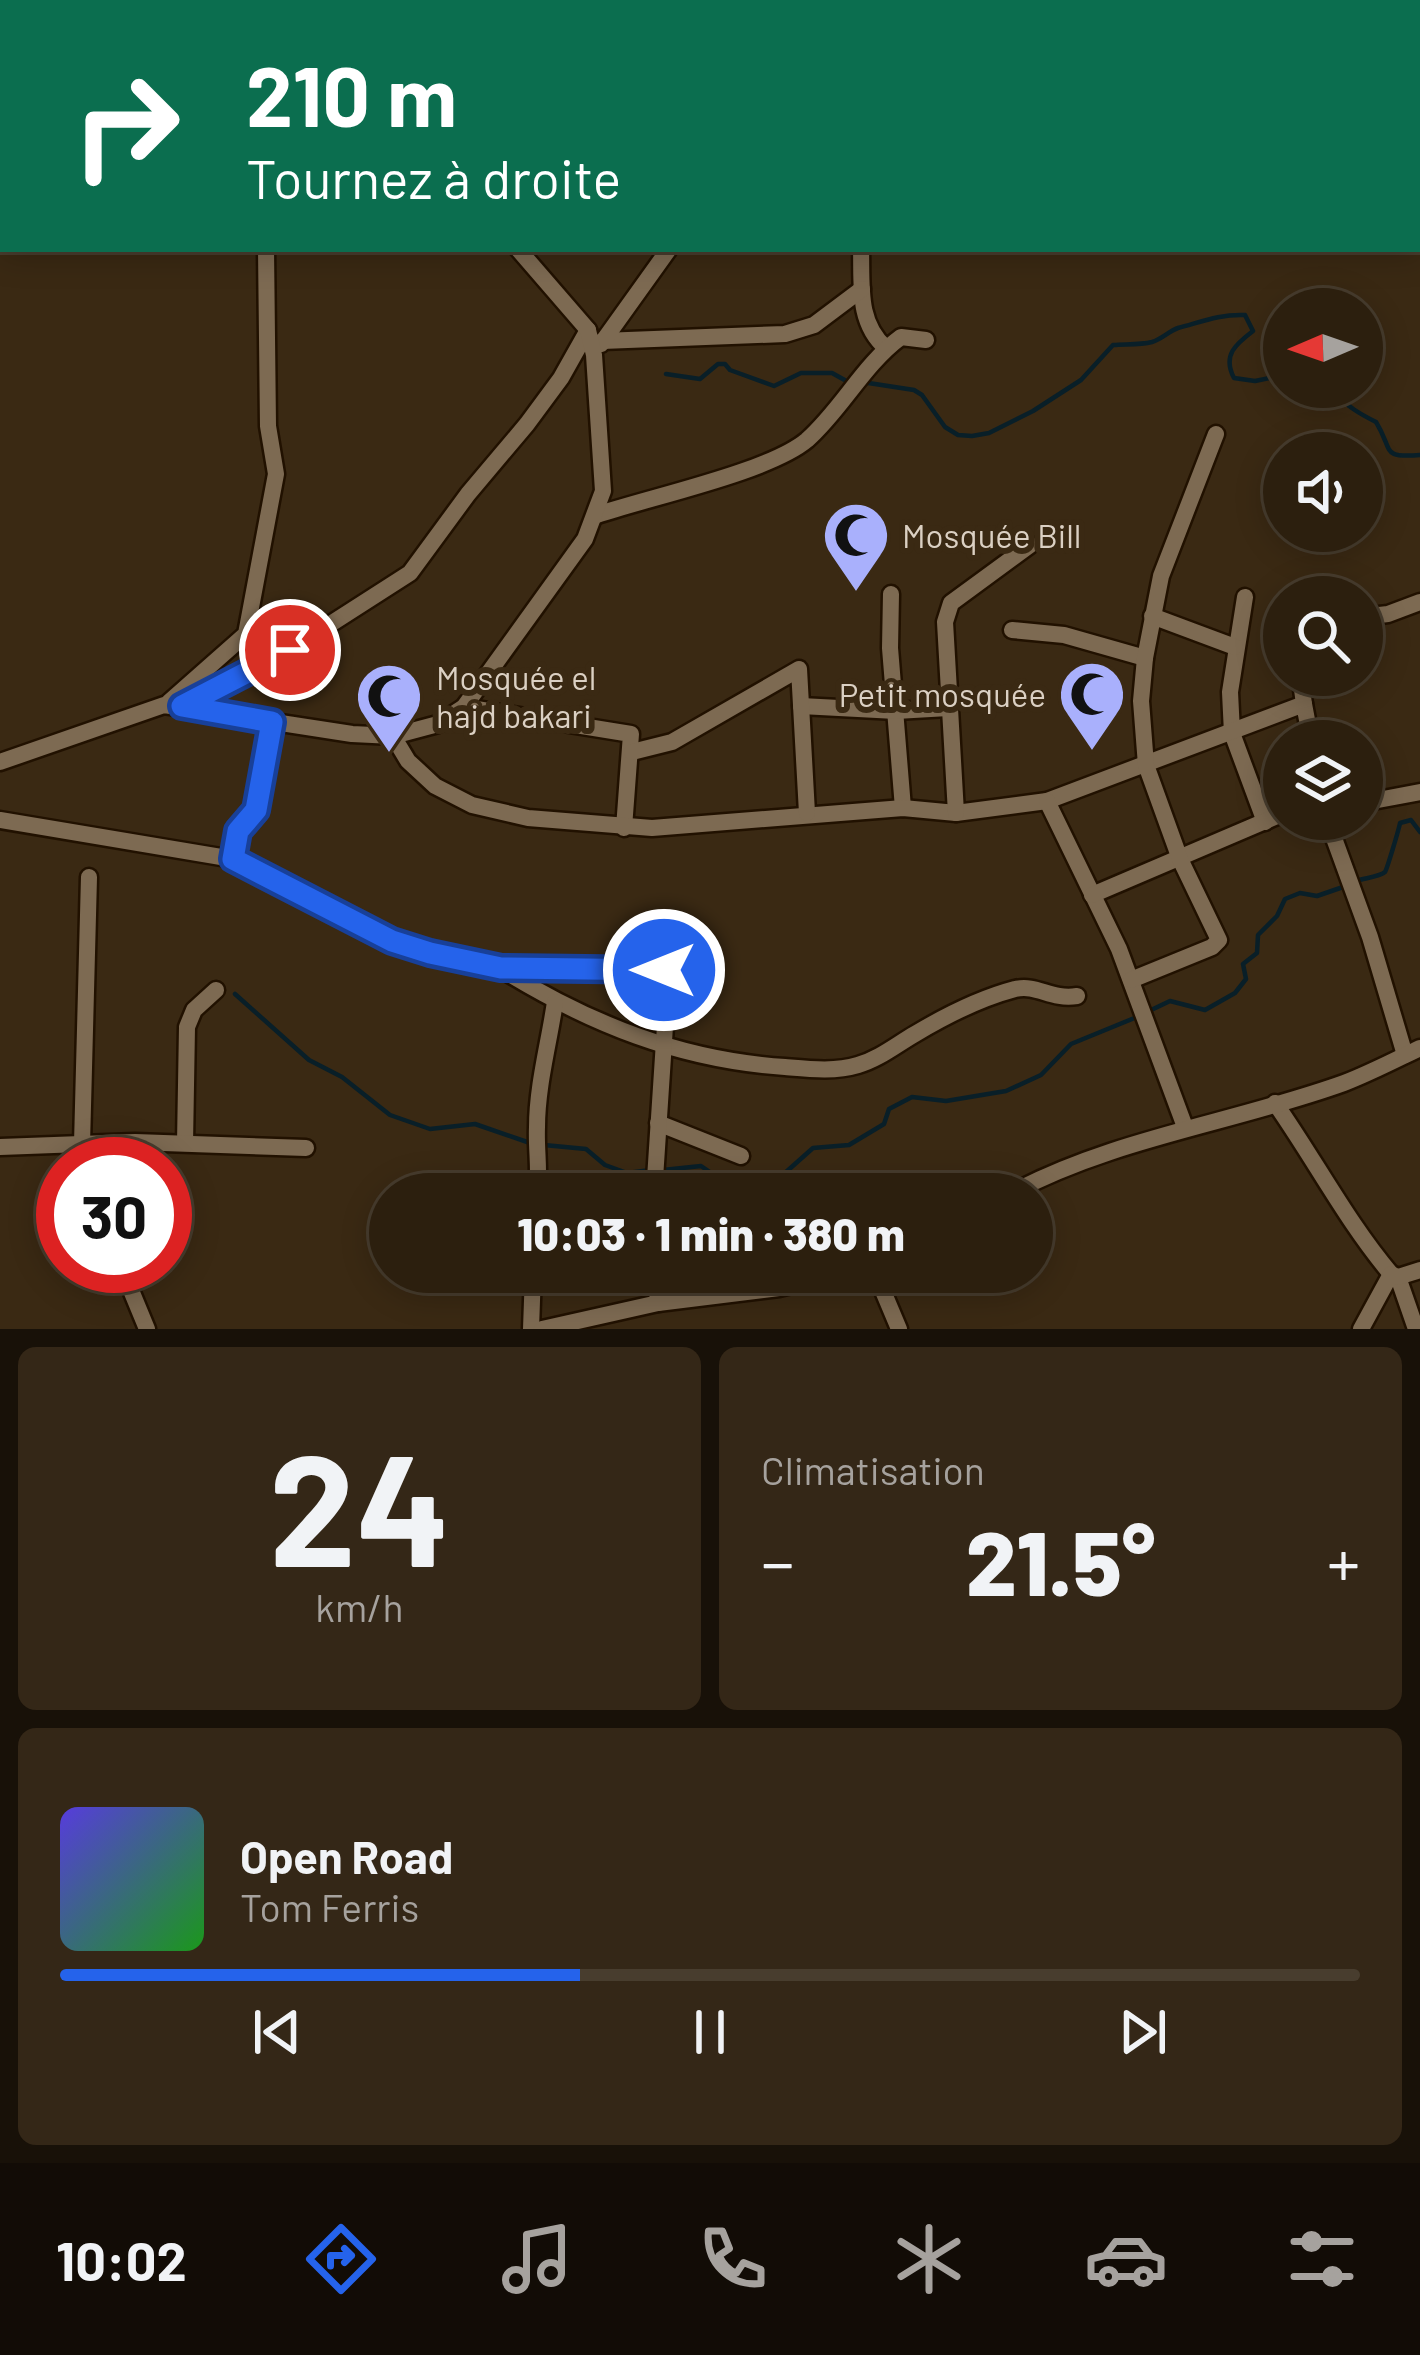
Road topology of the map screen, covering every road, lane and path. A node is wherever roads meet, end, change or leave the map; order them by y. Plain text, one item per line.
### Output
1 (266, 252) edge
2 (520, 252) edge
3 (667, 252) edge
4 (861, 252) edge
5 (862, 290) junction
6 (926, 340) dead end
7 (595, 342) junction
8 (886, 348) junction
9 (1216, 434) dead end
10 (597, 514) junction
11 (1030, 545) dead end
12 (891, 594) dead end
13 (1245, 597) dead end
14 (1420, 602) edge
15 (1383, 615) edge
16 (1152, 616) junction
17 (1012, 630) dead end
18 (1235, 646) junction
19 (1145, 658) junction
20 (1303, 696) edge
21 (1304, 704) junction
22 (173, 705) junction
23 (802, 706) junction
24 (464, 707) junction
25 (948, 707) junction
26 (896, 712) junction
27 (1307, 720) edge
28 (272, 722) junction
29 (1232, 733) junction
30 (393, 736) junction
31 (632, 752) junction
32 (0, 762) edge
33 (1146, 765) junction
34 (1420, 792) edge
35 (1383, 799) edge
36 (1047, 801) junction
37 (903, 808) junction
38 (807, 812) junction
39 (956, 813) junction
40 (1263, 817) edge
41 (0, 820) edge
42 (1263, 823) edge
43 (624, 828) junction
44 (1334, 840) edge
45 (233, 859) junction
46 (1180, 859) junction
47 (89, 877) dead end
48 (1091, 895) junction
49 (663, 920) dead end
50 (501, 968) junction
51 (664, 970) junction
52 (1133, 986) junction
53 (216, 990) dead end
54 (1077, 996) dead end
55 (555, 1002) junction
56 (663, 1048) junction
57 (1412, 1052) edge
58 (1275, 1103) junction
59 (658, 1123) junction
60 (1185, 1127) junction
61 (82, 1137) edge
62 (185, 1137) edge
63 (192, 1142) edge
64 (36, 1146) edge
65 (0, 1147) edge
66 (307, 1148) dead end
67 (741, 1156) dead end
68 (537, 1173) edge
69 (654, 1173) edge
70 (1049, 1173) edge
71 (1420, 1270) edge
72 (1395, 1276) junction
73 (132, 1293) edge
74 (532, 1293) edge
75 (657, 1293) edge
76 (739, 1293) edge
77 (884, 1293) edge
78 (658, 1303) junction
79 (147, 1329) edge
80 (531, 1329) edge
81 (542, 1329) edge
82 (899, 1329) edge
83 (1361, 1329) edge
84 (1416, 1329) edge

1 - 22 street
2 - 7 street
3 - 7 street
4 - 5 street
5 - 7 street
5 - 8 street
6 - 8 street
7 - 10 street
7 - 22 street
8 - 10 street
9 - 16 street
10 - 24 street
11 - 25 street
12 - 26 street
13 - 18 street
14 - 15 street
16 - 18 street
16 - 19 street
17 - 19 street
18 - 29 street
19 - 33 street
20 - 21 street
21 - 27 street
21 - 29 street
22 - 28 street
22 - 32 street
23 - 26 street
23 - 31 street
23 - 38 street
24 - 30 street
24 - 31 street
25 - 26 street
25 - 39 street
26 - 37 street
28 - 30 street
28 - 45 street
29 - 33 street
29 - 40 street
30 - 43 street
31 - 43 street
33 - 36 street
33 - 46 street
34 - 35 street
36 - 39 street
36 - 48 street
37 - 38 street
37 - 39 street
38 - 43 street
41 - 45 street
42 - 46 street
44 - 57 street
45 - 50 street
46 - 48 street
46 - 52 street
47 - 61 street
48 - 52 street
49 - 51 street
50 - 51 street
50 - 55 street
51 - 56 street
52 - 60 street
53 - 62 street
54 - 56 street
55 - 56 street
55 - 68 street
56 - 59 street
57 - 58 street
58 - 60 street
58 - 72 street
59 - 67 street
59 - 69 street
60 - 70 street
63 - 66 street
64 - 65 street
71 - 72 street
72 - 83 street
72 - 84 street
73 - 79 street
74 - 80 street
75 - 78 street
76 - 78 street
77 - 82 street
78 - 81 street

